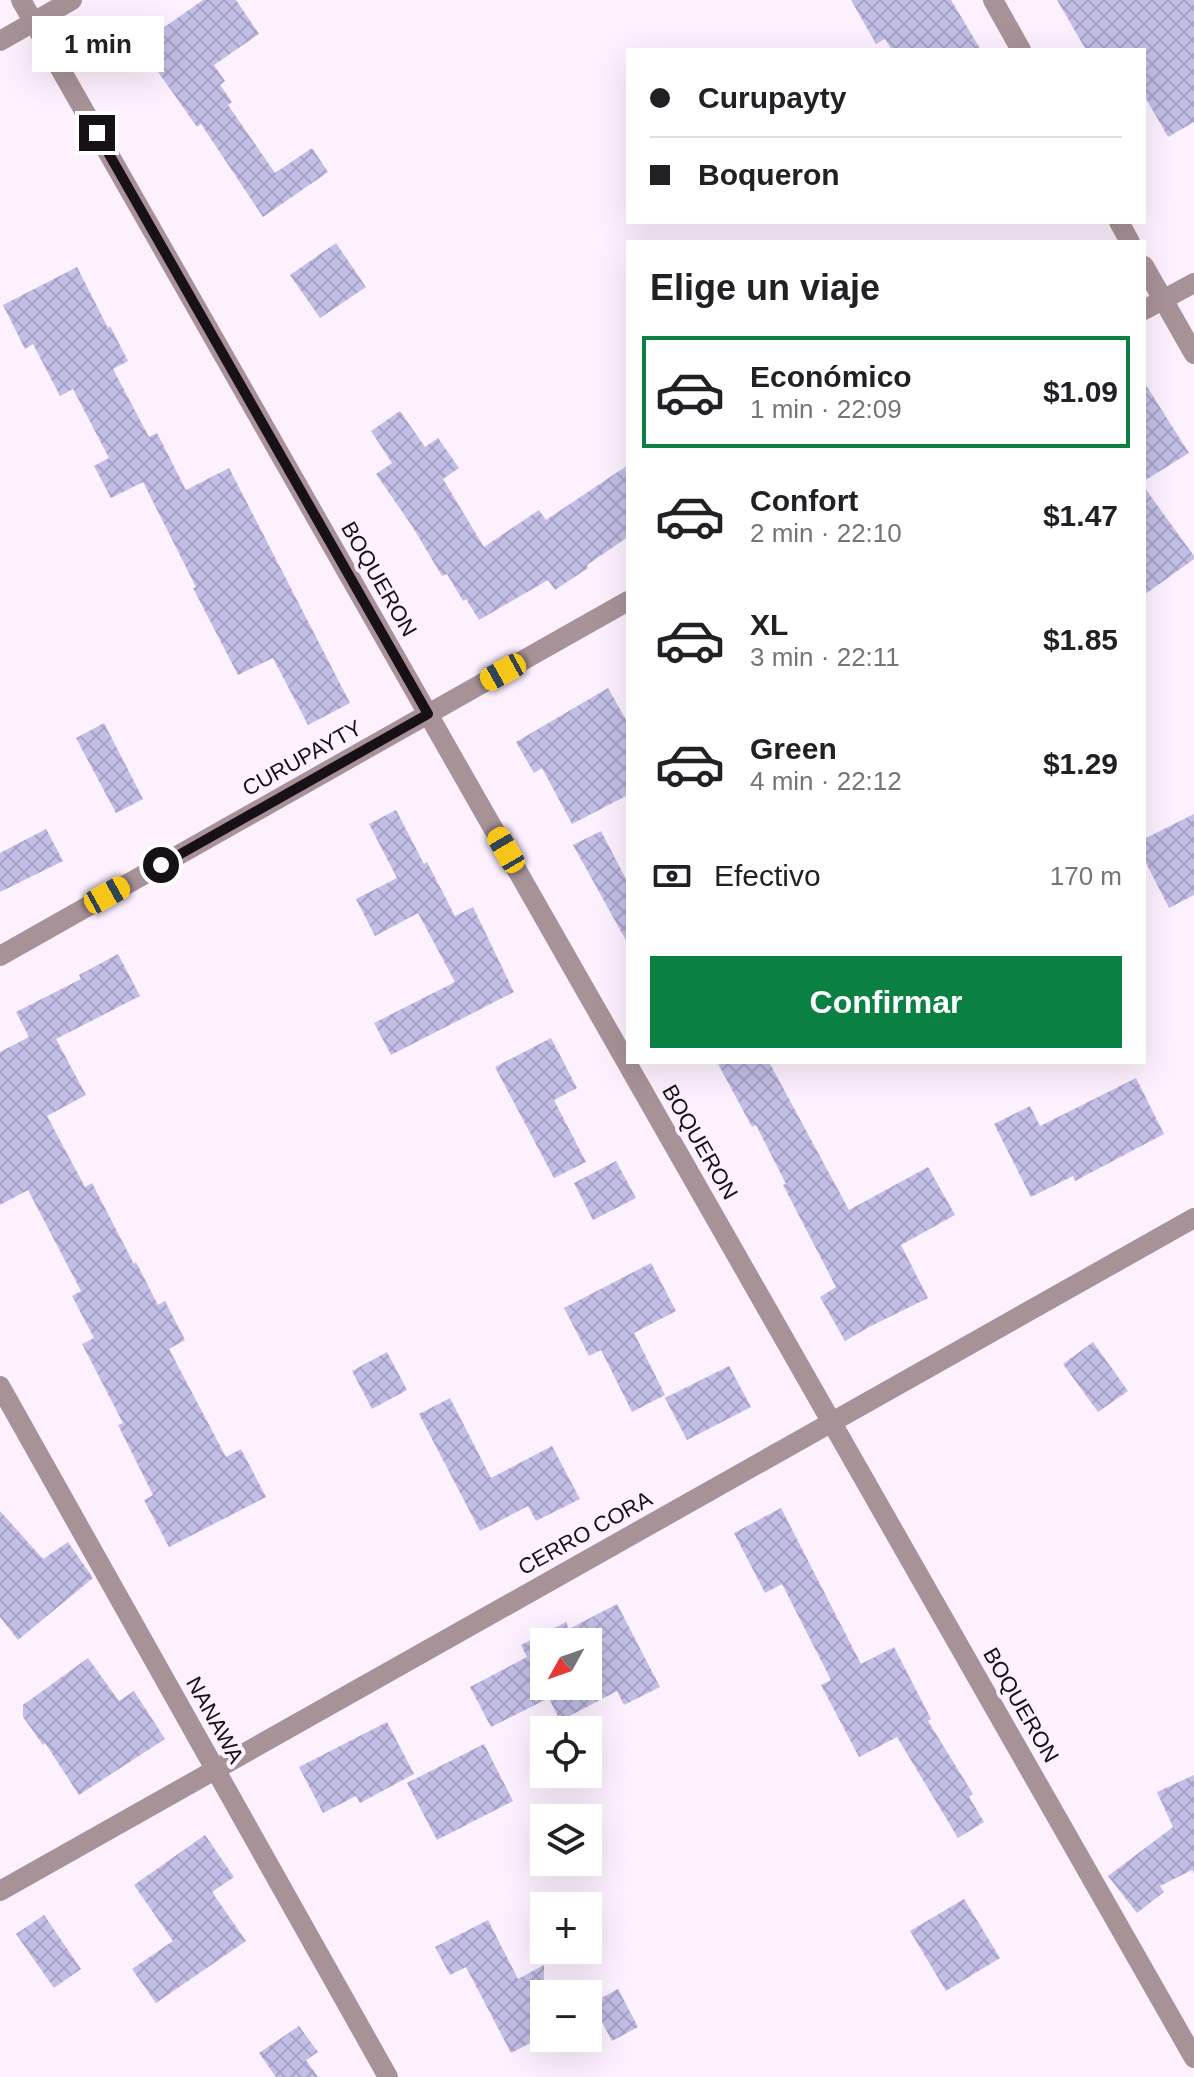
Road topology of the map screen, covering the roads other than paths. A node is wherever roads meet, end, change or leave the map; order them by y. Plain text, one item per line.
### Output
1 (21, 0) edge
2 (72, 0) edge
3 (993, 0) edge
4 (34, 22) junction
5 (0, 41) edge
6 (1020, 48) edge
7 (1146, 269) edge
8 (1194, 283) edge
9 (1163, 299) junction
10 (1146, 309) edge
11 (1194, 354) edge
12 (626, 602) edge
13 (428, 714) junction
14 (0, 956) edge
15 (626, 1061) edge
16 (628, 1064) edge
17 (1194, 1218) edge
18 (0, 1386) edge
19 (832, 1422) junction
20 (215, 1769) junction
21 (0, 1891) edge
22 (1194, 2058) edge
23 (388, 2077) edge

1 - 4 street, BOQUERON
2 - 4 street
3 - 6 street
4 - 5 street
4 - 13 street, BOQUERON
7 - 9 street
8 - 9 street
9 - 10 street
9 - 11 street
12 - 13 street, CURUPAYTY
13 - 14 street, CURUPAYTY
13 - 15 street, BOQUERON
16 - 19 street, BOQUERON
17 - 19 street, CERRO CORA
18 - 20 street, NANAWA
19 - 20 street, CERRO CORA
19 - 22 street, BOQUERON
20 - 21 street, CERRO CORA
20 - 23 street, NANAWA

